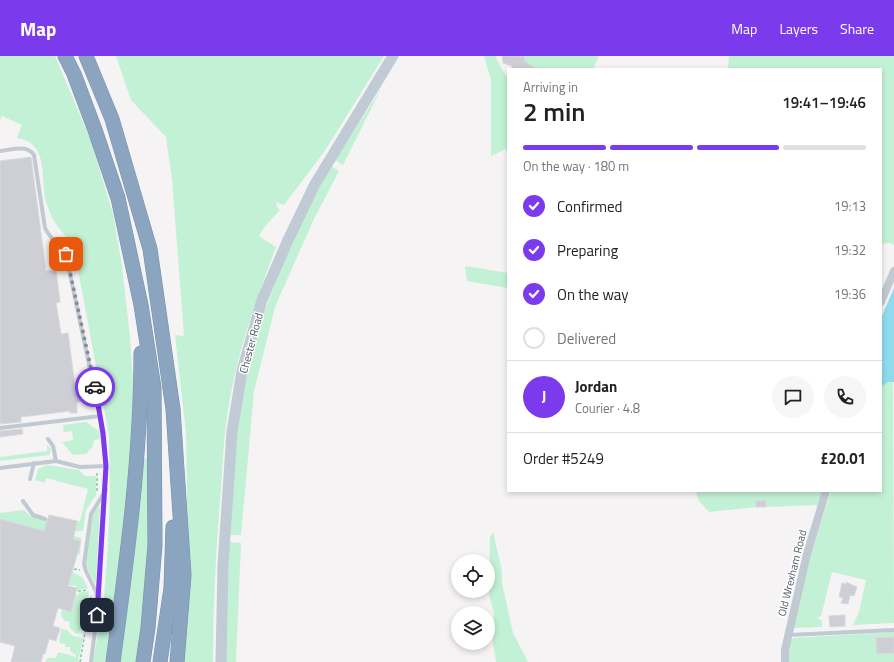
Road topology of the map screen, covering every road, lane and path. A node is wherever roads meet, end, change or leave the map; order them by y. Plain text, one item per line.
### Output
1 (65, 56) edge
2 (86, 56) edge
3 (393, 56) edge
4 (0, 151) edge
5 (894, 271) edge
6 (882, 300) edge
7 (141, 305) junction
8 (100, 416) junction
9 (0, 428) edge
10 (48, 439) dead end
11 (175, 451) junction
12 (56, 461) junction
13 (34, 463) junction
14 (97, 466) junction
15 (106, 466) junction
16 (0, 468) edge
17 (30, 479) dead end
18 (106, 489) junction
19 (826, 492) edge
20 (23, 501) dead end
21 (97, 503) junction
22 (45, 519) dead end
23 (84, 564) junction
24 (74, 569) dead end
25 (78, 591) dead end
26 (99, 599) junction
27 (894, 630) edge
28 (789, 635) junction
29 (80, 662) edge
30 (91, 662) edge
31 (113, 662) edge
32 (143, 662) edge
33 (160, 662) edge
34 (177, 662) edge
35 (221, 662) edge
36 (785, 662) edge

1 - 7 highway
2 - 11 highway
3 - 35 main road, Chester Road
4 - 8 lane
5 - 6 street
7 - 31 highway
7 - 32 highway
8 - 9 lane
8 - 15 lane
10 - 12 lane
11 - 33 highway
11 - 34 highway
12 - 13 lane
12 - 14 lane
13 - 16 lane
13 - 17 lane
14 - 15 lane
14 - 21 path
15 - 18 lane
18 - 21 lane
18 - 26 lane
19 - 28 street, Old Wrexham Road
20 - 22 lane
21 - 23 lane
23 - 24 path
23 - 26 lane
25 - 29 path
26 - 30 lane
27 - 28 lane
28 - 36 street, Old Wrexham Road

